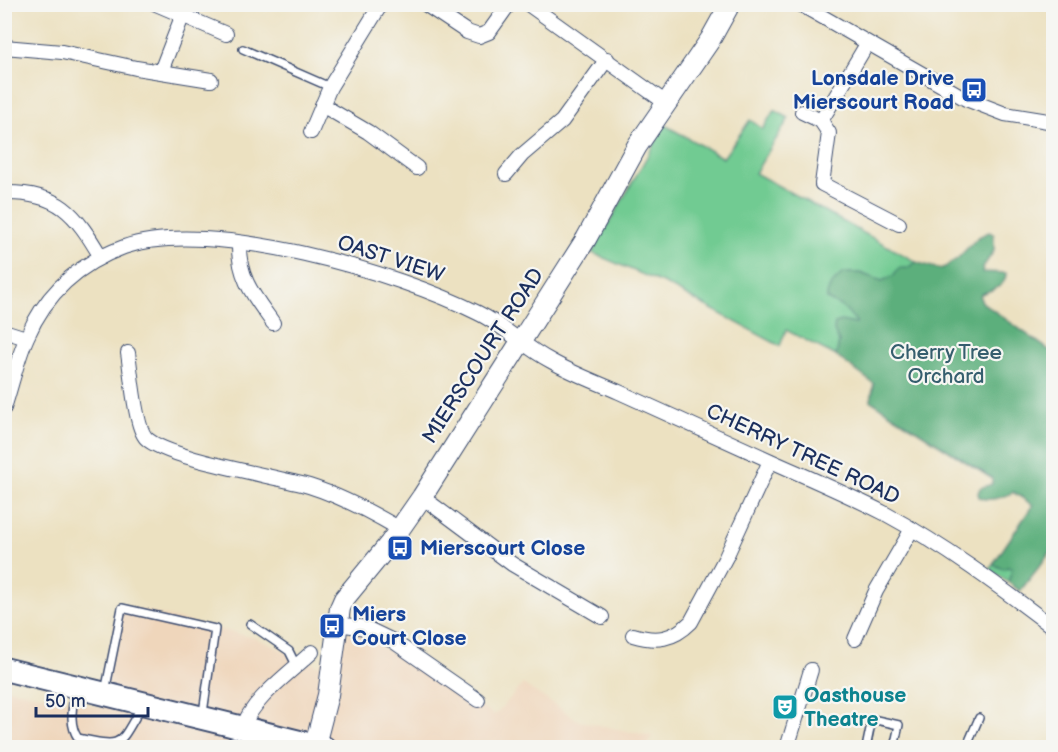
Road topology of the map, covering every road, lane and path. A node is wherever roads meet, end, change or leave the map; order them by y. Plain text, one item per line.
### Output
1 (156, 4) edge
2 (381, 4) edge
3 (425, 4) edge
4 (509, 4) edge
5 (528, 4) edge
6 (730, 4) edge
7 (800, 4) edge
8 (185, 10) edge
9 (226, 34) dead end
10 (867, 44) junction
11 (4, 47) edge
12 (243, 49) dead end
13 (607, 59) junction
14 (161, 72) junction
15 (211, 80) dead end
16 (330, 87) junction
17 (666, 103) junction
18 (322, 105) junction
19 (802, 112) dead end
20 (821, 121) junction
21 (1053, 122) edge
22 (311, 132) dead end
23 (417, 168) dead end
24 (506, 174) dead end
25 (4, 193) edge
26 (899, 224) dead end
27 (239, 243) junction
28 (101, 256) junction
29 (273, 323) dead end
30 (4, 331) edge
31 (26, 338) junction
32 (521, 340) junction
33 (128, 353) dead end
34 (4, 408) edge
35 (770, 461) junction
36 (422, 496) junction
37 (400, 529) junction
38 (912, 529) junction
39 (602, 617) dead end
40 (250, 624) dead end
41 (338, 624) junction
42 (1053, 628) edge
43 (633, 634) dead end
44 (855, 639) dead end
45 (312, 652) dead end
46 (297, 667) junction
47 (4, 669) edge
48 (812, 670) dead end
49 (75, 686) junction
50 (104, 694) junction
51 (478, 700) dead end
52 (143, 703) junction
53 (980, 718) dead end
54 (202, 719) junction
55 (246, 735) edge
56 (319, 746) edge
57 (787, 747) edge
58 (866, 747) edge
59 (894, 747) edge
60 (966, 747) edge

1 - 8 street
2 - 16 street
3 - 4 street
5 - 13 street
6 - 17 street, MIERSCOURT ROAD
7 - 10 street
8 - 9 street
8 - 14 street
10 - 20 street
10 - 21 street
11 - 14 street
12 - 16 lane
13 - 17 street
13 - 24 street
14 - 15 street
16 - 18 street
17 - 32 street, MIERSCOURT ROAD
18 - 22 street
18 - 23 street
19 - 20 street
20 - 26 street
25 - 28 street
27 - 28 street, OAST VIEW
27 - 29 street
27 - 32 street, OAST VIEW
28 - 31 street, OAST VIEW
30 - 31 street
31 - 34 street, OAST VIEW
32 - 35 street, CHERRY TREE ROAD
32 - 36 street, MIERSCOURT ROAD
33 - 37 street
35 - 38 street, CHERRY TREE ROAD
35 - 43 street
36 - 37 street, MIERSCOURT ROAD
36 - 39 street
37 - 41 street, MIERSCOURT ROAD
38 - 42 street, CHERRY TREE ROAD
38 - 44 street
40 - 46 lane
41 - 51 street
41 - 56 street, MIERSCOURT ROAD
45 - 46 street
46 - 55 street
47 - 49 main road
48 - 57 street
49 - 50 main road
49 - 52 lane
50 - 52 main road
50 - 54 lane
52 - 54 main road
53 - 60 lane
54 - 55 main road
55 - 56 main road
58 - 59 lane

